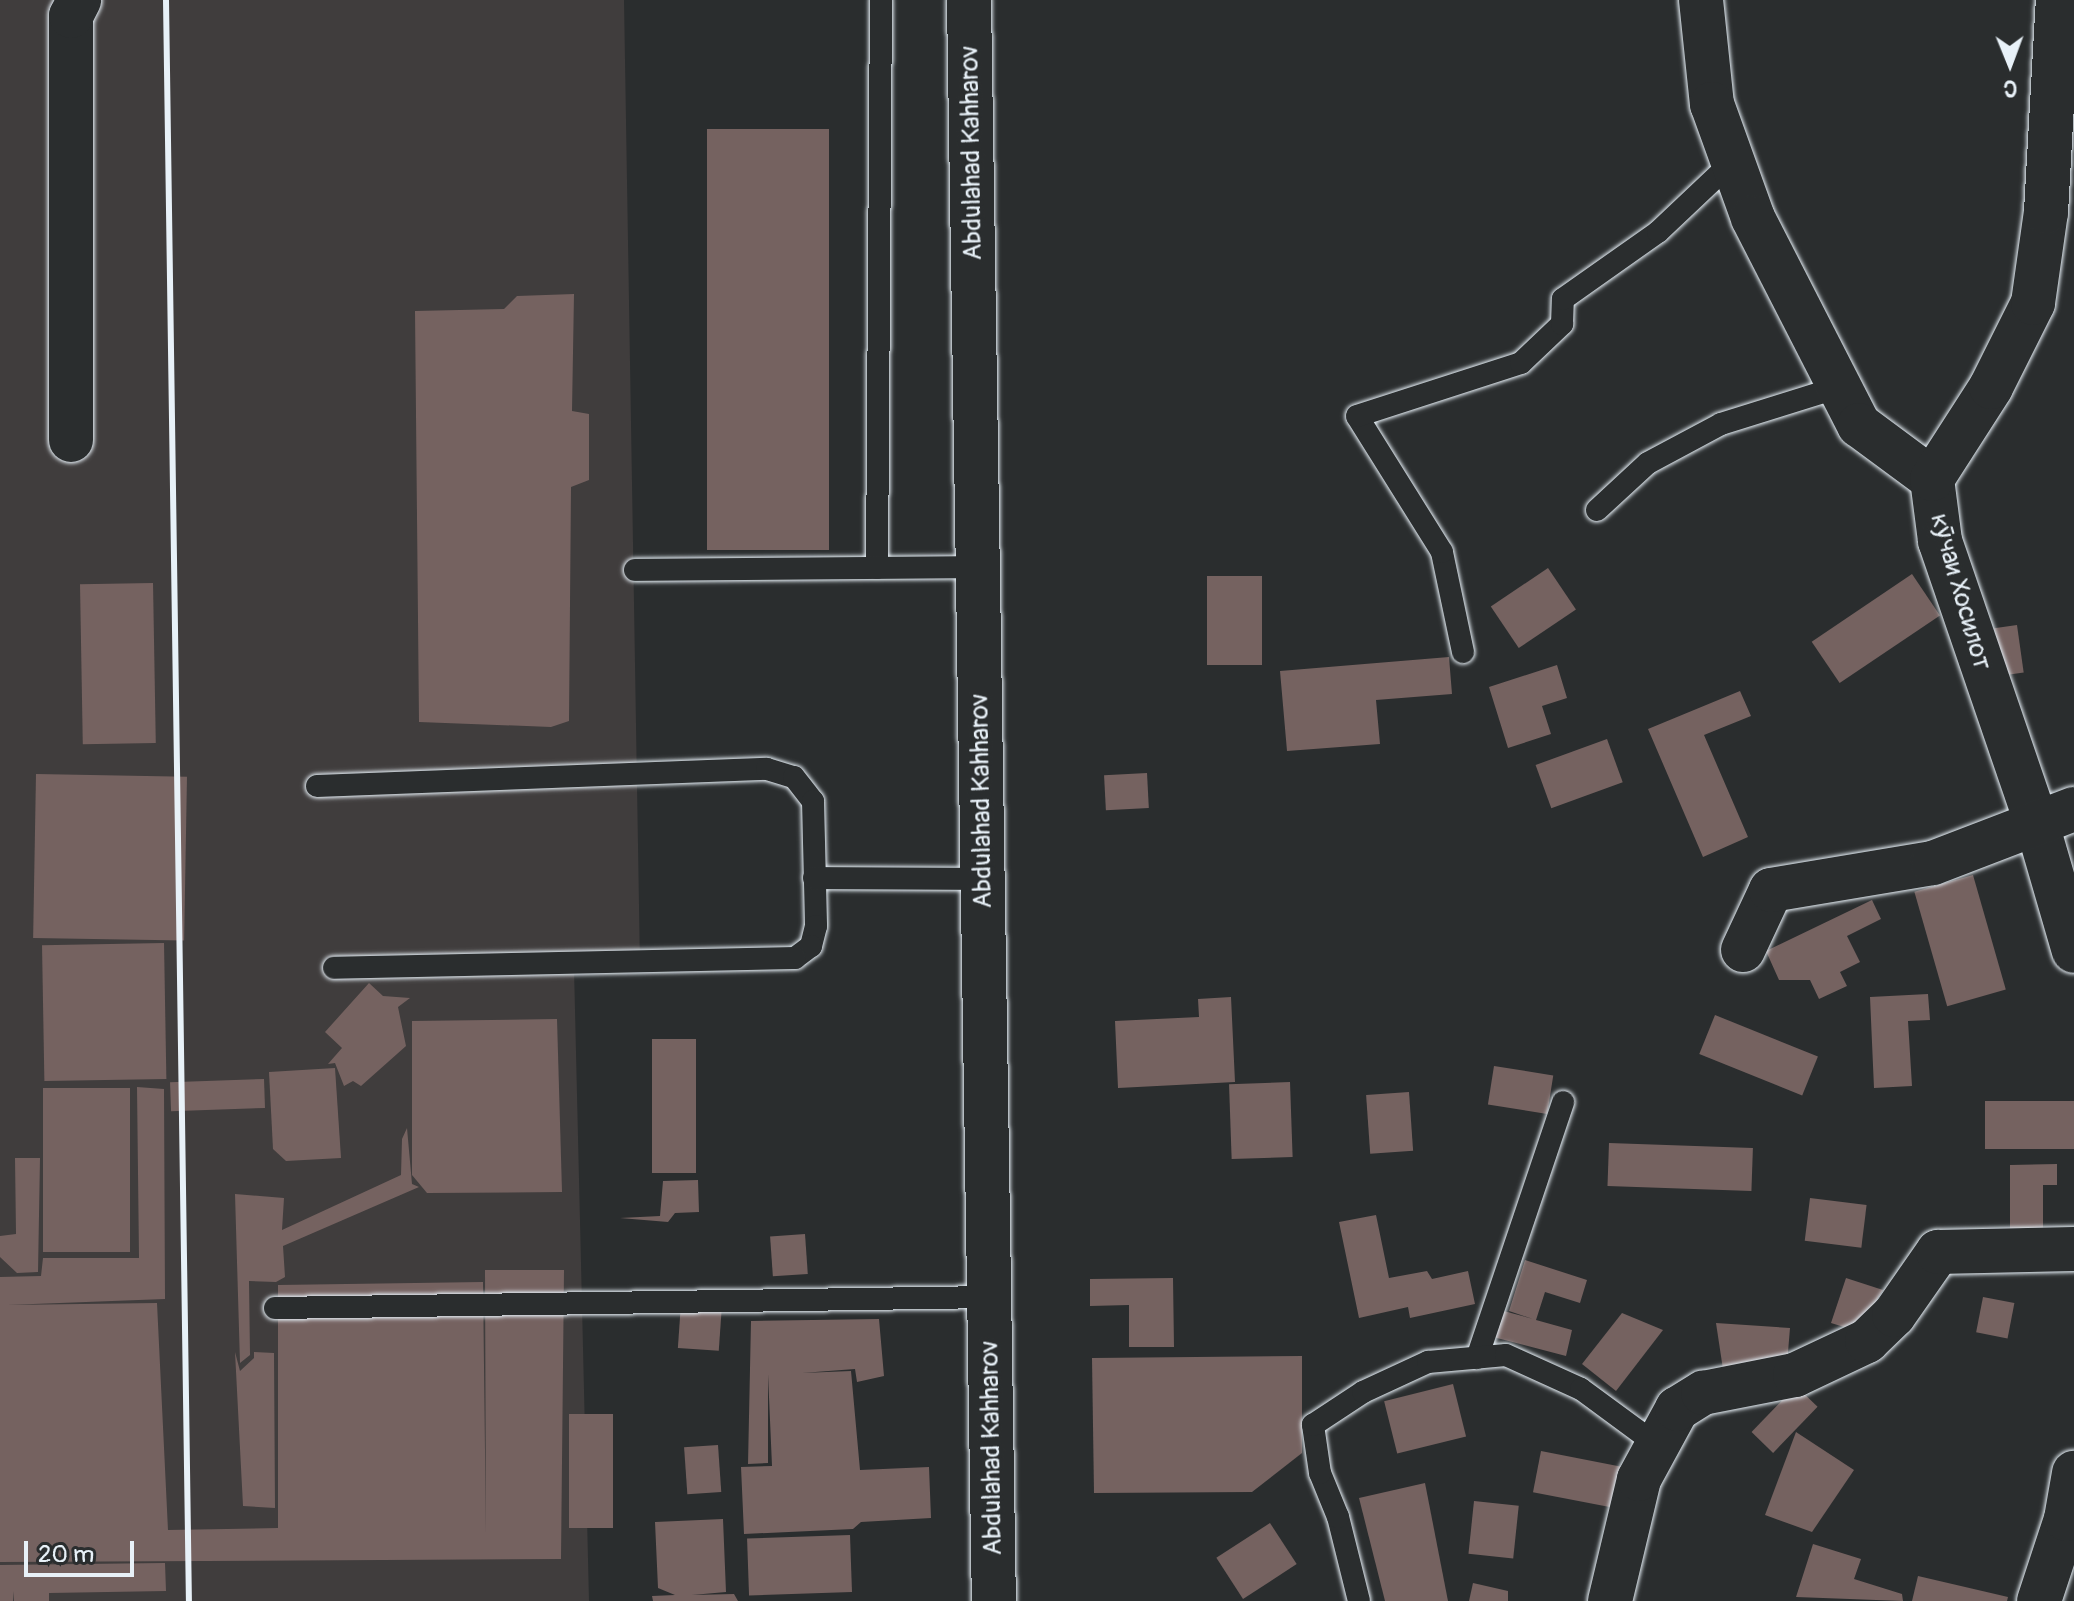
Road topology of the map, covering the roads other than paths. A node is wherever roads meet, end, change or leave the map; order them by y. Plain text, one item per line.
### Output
1 (79, 0) edge
2 (881, 0) edge
3 (969, 0) edge
4 (1701, 0) edge
5 (2058, 0) edge
6 (1733, 161) junction
7 (1839, 387) junction
8 (71, 440) dead end
9 (1932, 479) junction
10 (1597, 510) dead end
11 (978, 567) junction
12 (877, 568) junction
13 (635, 570) dead end
14 (1463, 652) dead end
15 (317, 786) dead end
16 (2055, 816) edge
17 (814, 878) junction
18 (983, 879) junction
19 (2072, 939) edge
20 (1743, 950) dead end
21 (334, 968) dead end
22 (1563, 1102) dead end
23 (2074, 1249) edge
24 (989, 1297) junction
25 (275, 1308) dead end
26 (1477, 1358) junction
27 (1656, 1444) junction
28 (2074, 1473) edge
29 (994, 1601) edge
30 (1359, 1601) edge
31 (1610, 1601) edge
32 (2039, 1601) edge

1 - 8 street
2 - 12 lane
3 - 11 street, Abdulahad Kahharov
4 - 6 street, кӯчаи Хосилот
5 - 9 street
6 - 7 street, кӯчаи Хосилот
6 - 14 lane
7 - 9 street, кӯчаи Хосилот
7 - 10 lane
9 - 16 street, кӯчаи Хосилот
11 - 12 lane
11 - 18 street, Abdulahad Kahharov
12 - 13 lane
15 - 17 lane
16 - 19 street, кӯчаи Хосилот
16 - 20 street
17 - 18 lane
17 - 21 lane
18 - 24 street, Abdulahad Kahharov
22 - 26 lane
23 - 27 street
24 - 25 lane
24 - 29 street, Abdulahad Kahharov
26 - 27 lane
26 - 30 lane
27 - 31 street
28 - 32 street

